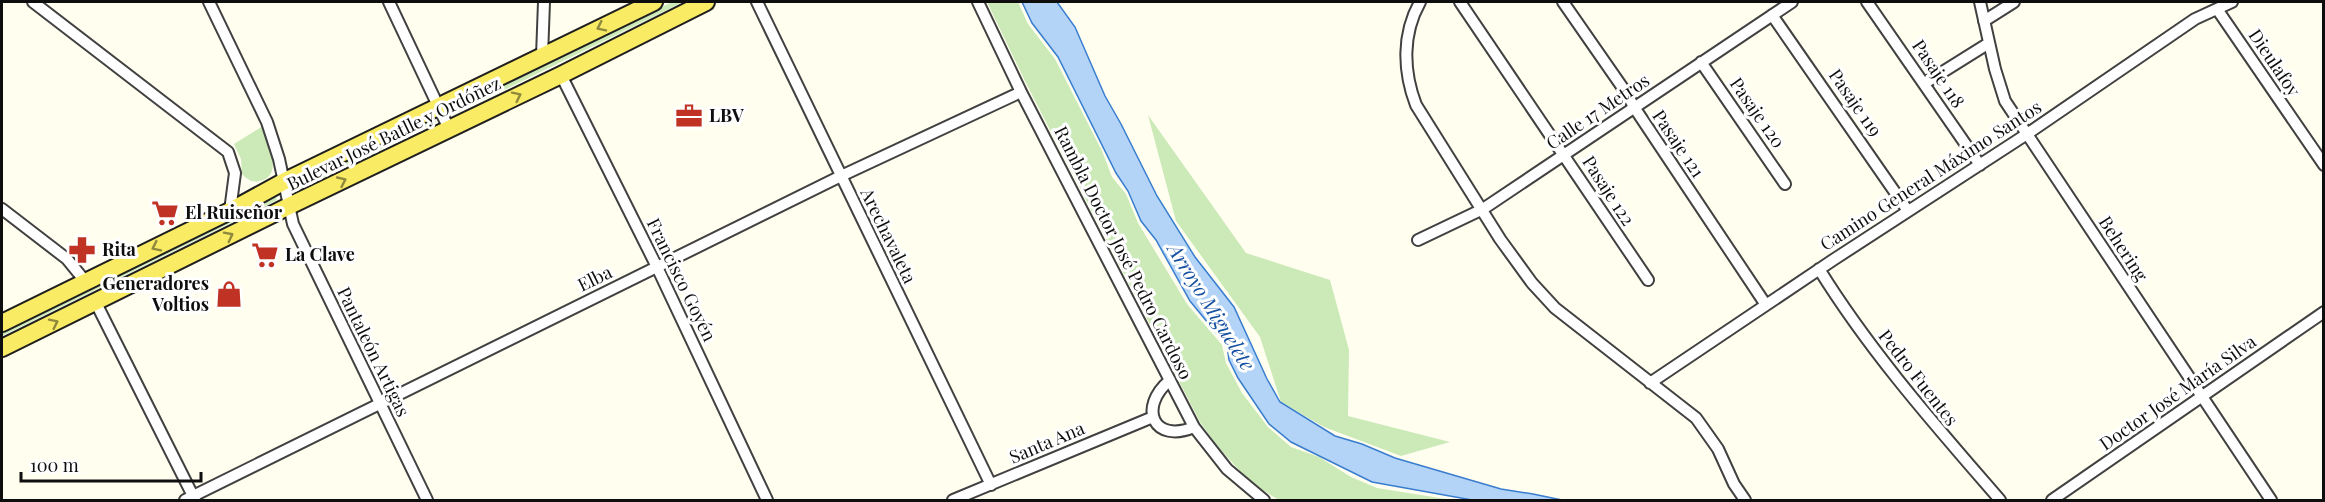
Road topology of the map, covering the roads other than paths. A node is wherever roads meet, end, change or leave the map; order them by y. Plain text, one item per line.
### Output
1 (33, 2) edge
2 (209, 2) edge
3 (389, 2) edge
4 (544, 2) edge
5 (654, 2) edge
6 (706, 2) edge
7 (757, 2) edge
8 (978, 2) edge
9 (1420, 2) edge
10 (1460, 2) edge
11 (1563, 2) edge
12 (1792, 2) edge
13 (1867, 2) edge
14 (1980, 2) edge
15 (2014, 2) edge
16 (2232, 2) edge
17 (2217, 9) junction
18 (1772, 15) junction
19 (1984, 21) junction
20 (1989, 43) junction
21 (542, 56) junction
22 (1701, 62) junction
23 (561, 75) junction
24 (1925, 83) junction
25 (1021, 92) junction
26 (438, 107) junction
27 (1634, 107) junction
28 (449, 129) junction
29 (2027, 134) junction
30 (1564, 155) junction
31 (1980, 165) junction
32 (2324, 165) edge
33 (841, 176) junction
34 (283, 182) junction
35 (1785, 184) dead end
36 (289, 206) junction
37 (2, 209) edge
38 (1483, 209) junction
39 (230, 211) junction
40 (1908, 212) junction
41 (1418, 240) dead end
42 (657, 267) junction
43 (1819, 269) junction
44 (1648, 280) dead end
45 (85, 281) junction
46 (96, 303) junction
47 (1766, 305) junction
48 (2324, 312) edge
49 (2, 323) edge
50 (2, 348) edge
51 (1170, 380) junction
52 (1650, 383) junction
53 (2201, 397) junction
54 (380, 403) junction
55 (1154, 417) junction
56 (1194, 427) junction
57 (991, 484) junction
58 (191, 499) edge
59 (427, 501) edge
60 (767, 501) edge
61 (953, 501) edge
62 (1264, 501) edge
63 (1745, 501) edge
64 (2000, 501) edge
65 (2052, 501) edge
66 (2271, 501) edge

1 - 39 street
2 - 34 street, Pantaleón Artigas
3 - 26 street
4 - 21 street
5 -> 21 main road, Bulevar José Batlle y Ordóñez
6 - 23 main road, Bulevar José Batlle y Ordóñez
7 - 33 street, Arechavaleta
8 - 25 street, Rambla Doctor José Pedro Cardoso
9 - 38 street
10 - 30 street, Pasaje 122
11 - 27 street, Pasaje 121
12 - 18 street, Calle 17 Metros
13 - 24 street, Pasaje 118
14 - 19 street, Behering
15 - 19 street
16 - 17 street, Camino General Máximo Santos
17 - 29 street, Camino General Máximo Santos
17 - 32 street, Dieulafoy
18 - 22 street, Calle 17 Metros
18 - 40 street, Pasaje 119
19 - 20 street, Behering
20 - 24 street
20 - 29 street, Behering
21 - 26 main road, Bulevar José Batlle y Ordóñez
22 - 27 street, Calle 17 Metros
22 - 35 street, Pasaje 120
28 -> 23 main road, Bulevar José Batlle y Ordóñez
23 - 42 street, Francisco Goyén
24 - 31 street, Pasaje 118
25 - 33 street, Elba
25 - 51 street, Rambla Doctor José Pedro Cardoso
26 - 28 street
26 - 34 main road, Bulevar José Batlle y Ordóñez
27 - 30 street, Calle 17 Metros
27 - 47 street, Pasaje 121
36 -> 28 main road, Bulevar José Batlle y Ordóñez
29 - 31 street, Camino General Máximo Santos
29 - 53 street, Behering
30 - 38 street, Calle 17 Metros
30 - 44 street, Pasaje 122
31 - 40 street, Camino General Máximo Santos
33 - 42 street, Elba
33 - 57 street, Arechavaleta
34 - 36 street, Pantaleón Artigas
34 - 39 main road, Bulevar José Batlle y Ordóñez
46 -> 36 main road, Bulevar José Batlle y Ordóñez
36 - 54 street, Pantaleón Artigas
37 - 45 street
38 - 41 street, Calle 17 Metros
38 - 52 street
39 -> 45 main road, Bulevar José Batlle y Ordóñez
40 - 43 street, Camino General Máximo Santos
42 - 54 street, Elba
42 - 60 street, Francisco Goyén
43 - 47 street, Camino General Máximo Santos
43 - 64 street, Pedro Fuentes
45 - 49 main road, Bulevar José Batlle y Ordóñez
50 -> 46 main road, Bulevar José Batlle y Ordóñez
46 - 58 street
47 - 52 street, Camino General Máximo Santos
48 - 53 street, Doctor José María Silva
51 - 55 street
51 - 56 street, Rambla Doctor José Pedro Cardoso
52 - 63 street
53 - 65 street, Doctor José María Silva
53 - 66 street, Behering
54 - 58 street, Elba
54 - 59 street, Pantaleón Artigas
55 - 56 street
55 - 57 street, Santa Ana
56 - 62 street, Rambla Doctor José Pedro Cardoso
57 - 61 street, Santa Ana

